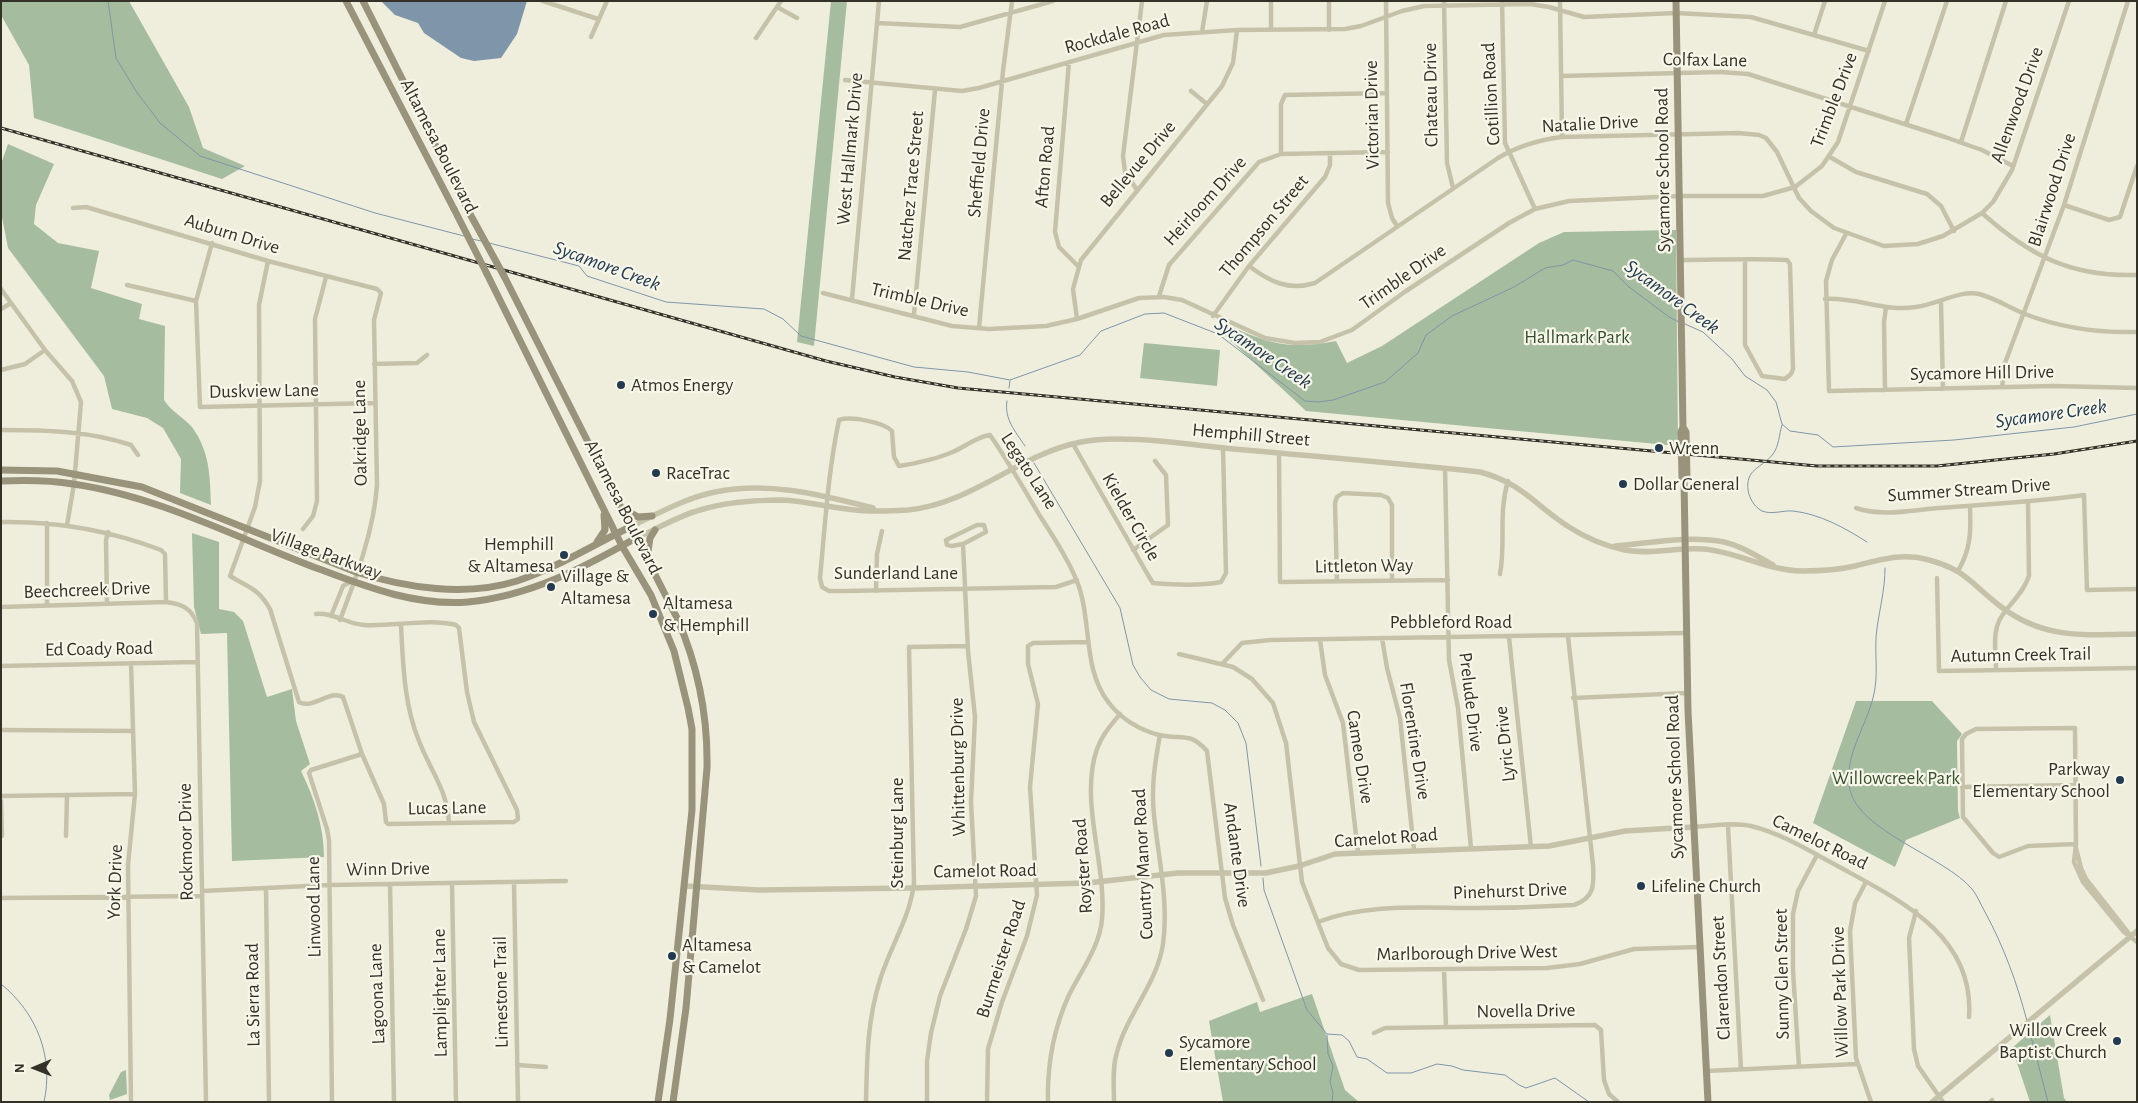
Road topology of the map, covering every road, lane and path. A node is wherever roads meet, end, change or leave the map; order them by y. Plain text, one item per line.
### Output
1 (346, 1) edge
2 (363, 1) edge
3 (542, 1) edge
4 (607, 1) edge
5 (781, 1) edge
6 (879, 1) edge
7 (1012, 1) edge
8 (1053, 1) edge
9 (1142, 1) edge
10 (1206, 1) edge
11 (1271, 1) edge
12 (1328, 1) edge
13 (1386, 1) edge
14 (1560, 1) edge
15 (1676, 1) edge
16 (1825, 1) edge
17 (1885, 1) edge
18 (1947, 1) edge
19 (2006, 1) edge
20 (2069, 1) edge
21 (2128, 1) edge
22 (550, 2) edge
23 (1444, 3) edge
24 (1502, 3) edge
25 (777, 7) junction
26 (1560, 9) junction
27 (1676, 13) junction
28 (1011, 14) junction
29 (1386, 16) junction
30 (797, 18) dead end
31 (598, 19) junction
32 (877, 23) junction
33 (1237, 30) junction
34 (1271, 30) junction
35 (1329, 30) junction
36 (1202, 32) junction
37 (1814, 34) junction
38 (591, 37) dead end
39 (756, 38) dead end
40 (1135, 42) junction
41 (1869, 51) junction
42 (1069, 62) junction
43 (1677, 74) junction
44 (1561, 76) junction
45 (845, 80) dead end
46 (871, 82) junction
47 (1002, 82) junction
48 (936, 90) junction
49 (1191, 91) dead end
50 (1387, 93) junction
51 (1207, 104) junction
52 (1851, 106) junction
53 (1906, 124) junction
54 (1679, 135) junction
55 (1562, 137) junction
56 (1961, 142) junction
57 (1388, 152) junction
58 (1508, 152) junction
59 (1330, 153) junction
60 (1281, 154) junction
61 (1830, 157) junction
62 (2013, 166) junction
63 (2137, 166) edge
64 (1453, 188) junction
65 (1793, 188) junction
66 (1137, 190) junction
67 (1680, 196) junction
68 (2064, 205) junction
69 (74, 208) dead end
70 (1535, 209) junction
71 (1982, 213) junction
72 (1397, 226) junction
73 (1954, 231) junction
74 (1846, 234) junction
75 (212, 243) junction
76 (2046, 259) junction
77 (1681, 260) junction
78 (1745, 260) junction
79 (268, 261) junction
80 (1078, 266) junction
81 (1250, 266) junction
82 (2137, 275) edge
83 (326, 277) junction
84 (127, 285) dead end
85 (1, 289) edge
86 (381, 293) joint
87 (823, 293) dead end
88 (1159, 296) junction
89 (1825, 299) junction
90 (852, 300) junction
91 (196, 301) junction
92 (1941, 302) junction
93 (11, 303) junction
94 (1886, 307) junction
95 (1, 309) edge
96 (914, 314) junction
97 (2025, 314) junction
98 (1213, 316) junction
99 (1077, 320) junction
100 (979, 328) junction
101 (2137, 332) edge
102 (45, 350) junction
103 (427, 354) dead end
104 (374, 364) junction
105 (1, 370) edge
106 (2002, 387) junction
107 (2137, 388) edge
108 (1943, 389) junction
109 (1885, 390) junction
110 (375, 403) junction
111 (317, 404) junction
112 (259, 406) junction
113 (839, 420) joint
114 (1, 430) edge
115 (79, 434) junction
116 (583, 434) junction
117 (571, 441) junction
118 (1073, 444) junction
119 (1223, 448) junction
120 (1279, 453) junction
121 (138, 455) dead end
122 (1155, 461) dead end
123 (1445, 468) junction
124 (1013, 469) junction
125 (1, 470) edge
126 (75, 473) junction
127 (1, 481) edge
128 (1508, 481) junction
129 (74, 484) junction
130 (732, 490) junction
131 (828, 496) junction
132 (2028, 502) junction
133 (734, 503) junction
134 (828, 504) junction
135 (620, 506) junction
136 (1970, 506) junction
137 (1856, 508) dead end
138 (604, 510) junction
139 (882, 510) junction
140 (652, 516) junction
141 (1, 522) edge
142 (47, 523) junction
143 (67, 525) junction
144 (630, 527) junction
145 (247, 529) junction
146 (303, 529) dead end
147 (655, 530) junction
148 (882, 531) dead end
149 (108, 532) junction
150 (616, 534) junction
151 (636, 538) junction
152 (243, 540) junction
153 (1686, 540) junction
154 (595, 544) junction
155 (963, 544) junction
156 (622, 546) junction
157 (1611, 546) junction
158 (1686, 549) junction
159 (1133, 550) junction
160 (647, 561) junction
161 (1779, 569) junction
162 (1958, 571) junction
163 (356, 572) junction
164 (1500, 574) dead end
165 (1937, 578) dead end
166 (1077, 580) junction
167 (1392, 580) junction
168 (1448, 580) junction
169 (352, 581) junction
170 (1336, 581) junction
171 (496, 585) junction
172 (967, 588) junction
173 (2137, 590) edge
174 (876, 591) junction
175 (499, 597) junction
176 (166, 602) junction
177 (107, 604) junction
178 (47, 606) junction
179 (1, 607) edge
180 (2007, 611) junction
181 (316, 614) dead end
182 (331, 616) junction
183 (340, 620) junction
184 (401, 625) junction
185 (1687, 633) junction
186 (2137, 634) edge
187 (1568, 636) junction
188 (1510, 637) junction
189 (1382, 638) junction
190 (1448, 638) junction
191 (1320, 640) junction
192 (1088, 642) junction
193 (968, 646) junction
194 (1178, 654) dead end
195 (197, 662) junction
196 (131, 663) junction
197 (1223, 663) junction
198 (1, 666) edge
199 (2137, 668) edge
200 (1996, 670) junction
201 (1688, 693) junction
202 (1574, 698) junction
203 (1120, 714) junction
204 (1, 730) edge
205 (133, 731) junction
206 (1160, 735) junction
207 (1199, 742) joint
208 (362, 754) junction
209 (2076, 785) junction
210 (1962, 787) junction
211 (134, 794) junction
212 (67, 795) junction
213 (1, 796) edge
214 (1, 801) edge
215 (449, 823) junction
216 (1728, 826) junction
217 (1693, 827) junction
218 (2, 836) edge
219 (66, 836) dead end
220 (1589, 838) junction
221 (2076, 846) junction
222 (1530, 847) junction
223 (1471, 848) junction
224 (1414, 850) junction
225 (1358, 852) junction
226 (1817, 855) junction
227 (1299, 866) junction
228 (1221, 874) junction
229 (1161, 875) junction
230 (566, 881) dead end
231 (1101, 881) junction
232 (514, 882) junction
233 (1866, 882) junction
234 (390, 884) junction
235 (452, 884) junction
236 (329, 885) junction
237 (1037, 885) junction
238 (685, 886) junction
239 (976, 886) junction
240 (697, 887) junction
241 (266, 888) junction
242 (913, 888) junction
243 (202, 894) junction
244 (128, 896) junction
245 (1, 898) edge
246 (1916, 911) junction
247 (1318, 922) junction
248 (2137, 931) edge
249 (2131, 936) junction
250 (2137, 942) edge
251 (1700, 947) junction
252 (1444, 969) junction
253 (1263, 1000) dead end
254 (1969, 1017) dead end
255 (1446, 1027) junction
256 (1374, 1033) dead end
257 (517, 1064) junction
258 (1857, 1064) junction
259 (546, 1067) dead end
260 (1799, 1067) junction
261 (1741, 1070) junction
262 (1706, 1071) junction
263 (1939, 1096) junction
264 (130, 1102) edge
265 (206, 1102) edge
266 (269, 1102) edge
267 (332, 1102) edge
268 (394, 1102) edge
269 (456, 1102) edge
270 (518, 1102) edge
271 (658, 1102) edge
272 (674, 1102) edge
273 (866, 1102) edge
274 (927, 1102) edge
275 (987, 1102) edge
276 (1048, 1102) edge
277 (1114, 1102) edge
278 (1618, 1102) edge
279 (1708, 1102) edge
280 (1871, 1102) edge
281 (1932, 1102) edge
282 (1943, 1102) edge

1 - 117 main road, Altamesa Boulevard, bridge
2 - 116 main road, Altamesa Boulevard, bridge
3 - 22 street
4 - 31 street
5 - 25 street
6 - 32 street, West Hallmark Drive
7 - 28 street, Sheffield Drive
8 - 28 street
9 - 40 street
10 - 36 street
11 - 34 street
12 - 35 street
13 - 29 street, Victorian Drive
14 - 26 street
15 - 27 main road, Sycamore School Road
16 - 37 street
17 - 41 street, Trimble Drive
18 - 53 street
19 - 56 street
20 - 62 street, Allenwood Drive
21 - 68 street, Blairwood Drive
22 - 31 street
23 - 24 street, Rockdale Road
23 - 29 street, Rockdale Road
23 - 64 street, Chateau Drive
24 - 26 street, Rockdale Road
24 - 58 street, Cotillion Road
25 - 30 street
25 - 39 street
26 - 27 street, Rockdale Road
26 - 44 street
27 - 37 street, Rockdale Road
27 - 43 main road, Sycamore School Road
28 - 32 street
28 - 47 street, Sheffield Drive
29 - 35 street, Rockdale Road
29 - 50 street, Victorian Drive
31 - 38 street
32 - 46 street, West Hallmark Drive
33 - 34 street, Rockdale Road
33 - 36 street, Rockdale Road
33 - 51 street, Bellevue Drive
34 - 35 street, Rockdale Road
36 - 40 street, Rockdale Road
37 - 41 street, Rockdale Road
40 - 42 street, Rockdale Road
40 - 66 street
41 - 52 street, Trimble Drive
42 - 47 street, Rockdale Road
42 - 80 street, Afton Road
43 - 44 street, Colfax Lane
43 - 52 street, Colfax Lane
43 - 54 main road, Sycamore School Road
44 - 55 street
45 - 46 street, Rockdale Road
46 - 48 street, Rockdale Road
46 - 90 street, West Hallmark Drive
47 - 48 street, Rockdale Road
47 - 100 street, Sheffield Drive
48 - 96 street, Natchez Trace Street
49 - 51 street
50 - 57 street, Victorian Drive
50 - 60 street
51 - 66 street, Bellevue Drive
52 - 53 street, Colfax Lane
52 - 61 street, Trimble Drive
53 - 56 street, Colfax Lane
54 - 55 street, Natalie Drive
54 - 65 street, Natalie Drive
54 - 67 main road, Sycamore School Road
55 - 58 street, Natalie Drive
56 - 62 street, Colfax Lane
57 - 59 street, Heirloom Drive
57 - 72 street, Victorian Drive
58 - 64 street, Natalie Drive
58 - 70 street, Cotillion Road
59 - 60 street, Heirloom Drive
59 - 81 street, Thompson Street
60 - 88 street, Heirloom Drive
61 - 65 street, Trimble Drive
61 - 73 street
62 - 71 street, Allenwood Drive
63 - 68 street
64 - 72 street, Natalie Drive
65 - 67 street, Trimble Drive
65 - 74 street, Natalie Drive
66 - 80 street, Bellevue Drive
67 - 70 street, Trimble Drive
67 - 77 main road, Sycamore School Road
68 - 76 street, Blairwood Drive
69 - 75 street, Auburn Drive
70 - 98 street, Trimble Drive
71 - 73 street, Natalie Drive
71 - 76 street
72 - 81 street, Natalie Drive
73 - 74 street, Natalie Drive
74 - 89 street
75 - 79 street, Auburn Drive
75 - 91 street, Duskview Lane
76 - 82 street
76 - 97 street, Blairwood Drive
77 - 78 street
77 - 153 main road, Sycamore School Road
78 - 78 street
79 - 83 street, Auburn Drive
79 - 112 street
80 - 99 street, Bellevue Drive
81 - 98 street, Thompson Street
83 - 86 street, Auburn Drive
83 - 111 street
84 - 91 street
85 - 93 street
86 - 104 street, Oakridge Lane
87 - 90 street, Trimble Drive
88 - 98 street, Trimble Drive
88 - 99 street, Trimble Drive
89 - 94 street
89 - 109 street, Sycamore Hill Drive
90 - 96 street, Trimble Drive
91 - 112 street, Duskview Lane
92 - 94 street
92 - 97 street
92 - 108 street
93 - 95 street
93 - 102 street
94 - 109 street
96 - 100 street, Trimble Drive
97 - 101 street
97 - 106 street, Blairwood Drive
99 - 100 street, Trimble Drive
102 - 105 street
102 - 115 street
103 - 104 street
104 - 110 street, Oakridge Lane
106 - 107 street, Sycamore Hill Drive
106 - 108 street, Sycamore Hill Drive
108 - 109 street, Sycamore Hill Drive
110 - 111 street, Duskview Lane
110 - 163 street, Oakridge Lane
111 - 112 street, Duskview Lane
111 - 146 street
112 - 145 street
113 - 124 street, Legato Lane
113 - 131 street, Sunderland Lane
114 - 115 street
115 - 121 street
115 - 126 street
116 - 117 main road
116 - 135 main road, Altamesa Boulevard
117 - 138 main road, Altamesa Boulevard
118 - 119 street, Hemphill Street
118 - 124 street, Hemphill Street
118 - 159 street, Kielder Circle
119 - 120 street, Hemphill Street
119 - 159 street, Kielder Circle
120 - 123 street, Hemphill Street
120 - 170 street, Littleton Way
122 - 159 street
123 - 128 street, Hemphill Street
123 - 168 street, Prelude Drive
124 - 139 street, Hemphill Street
124 - 166 street, Legato Lane
125 - 126 main road, Village Parkway
126 - 129 street
126 - 145 main road, Village Parkway
127 - 129 main road, Village Parkway
128 - 157 street, Hemphill Street
128 - 164 street
129 - 143 street
129 - 152 main road, Village Parkway
130 - 131 street, Hemphill Street
130 - 133 street
130 - 140 street, Hemphill Street
131 - 134 street, Sunderland Lane
131 - 139 street, Hemphill Street
132 - 136 street, Summer Stream Drive
132 - 173 street, Summer Stream Drive
132 - 180 street
133 - 134 street, Hemphill Street
133 - 147 street, Hemphill Street
134 - 139 street, Hemphill Street
134 - 174 street, Sunderland Lane
135 - 140 main road
135 - 144 main road, Altamesa Boulevard
136 - 137 street, Summer Stream Drive
136 - 162 street
138 - 150 main road, Altamesa Boulevard
138 - 154 main road
140 - 144 street, Hemphill Street
141 - 142 street, Beechcreek Drive
142 - 143 street, Beechcreek Drive
142 - 178 street
143 - 149 street, Beechcreek Drive
144 - 150 main road, Village Parkway
144 - 151 main road, Altamesa Boulevard
145 - 152 street
145 - 163 main road, Village Parkway
147 - 151 street, Hemphill Street
147 - 160 main road
148 - 174 street
149 - 176 street, Beechcreek Drive
149 - 177 street
150 - 154 main road, Village Parkway
150 - 156 main road, Altamesa Boulevard
151 - 156 main road, Village Parkway
151 - 160 main road, Altamesa Boulevard
152 - 169 main road, Village Parkway
152 - 208 street, Lucas Lane
153 - 157 street, Hemphill Street
153 - 158 main road, Sycamore School Road
153 - 161 street, Hemphill Street
154 - 171 main road, Village Parkway
155 - 155 street
155 - 172 street, Whittenburg Drive
156 - 175 main road, Village Parkway
156 - 238 main road, Altamesa Boulevard
157 - 158 street, Hemphill Street
158 - 161 street, Hemphill Street
158 - 185 main road, Sycamore School Road
160 - 240 main road, Altamesa Boulevard
161 - 162 street, Hemphill Street
162 - 180 street, Hemphill Street
163 - 169 street
163 - 171 main road, Village Parkway
165 - 200 street, Autumn Creek Trail
166 - 172 street, Sunderland Lane
166 - 192 street, Legato Lane
167 - 168 street, Littleton Way
167 - 170 street, Littleton Way
167 - 170 street
168 - 190 street, Prelude Drive
169 - 175 main road, Village Parkway
169 - 182 street
169 - 183 street
171 - 175 main road
172 - 174 street, Sunderland Lane
172 - 193 street, Whittenburg Drive
176 - 177 street, Beechcreek Drive
176 - 195 street, Rockmoor Drive
177 - 178 street, Beechcreek Drive
178 - 179 street, Beechcreek Drive
180 - 186 street, Hemphill Street
180 - 200 street
181 - 182 street, Lucas Lane
182 - 183 street, Lucas Lane
183 - 184 street, Lucas Lane
184 - 215 street
184 - 215 street, Lucas Lane
185 - 187 street, Pebbleford Road
185 - 201 main road, Sycamore School Road
187 - 188 street, Pebbleford Road
187 - 202 street, Pinehurst Drive
188 - 190 street, Pebbleford Road
188 - 222 street, Lyric Drive
189 - 190 street, Pebbleford Road
189 - 191 street, Pebbleford Road
189 - 224 street, Florentine Drive
190 - 223 street, Prelude Drive
191 - 197 street, Pebbleford Road
191 - 225 street, Cameo Drive
192 - 203 street, Legato Lane
192 - 237 street, Burmeister Road
193 - 239 street, Whittenburg Drive
193 - 242 street, Steinburg Lane
194 - 197 street, Marlborough Drive West
195 - 196 street, Ed Coady Road
195 - 243 street, Rockmoor Drive
196 - 198 street, Ed Coady Road
196 - 205 street, York Drive
197 - 227 street, Marlborough Drive West
199 - 200 street, Autumn Creek Trail
201 - 202 street
201 - 217 main road, Sycamore School Road
202 - 220 street, Pinehurst Drive
203 - 206 street, Legato Lane
203 - 231 street, Royster Road
204 - 205 street
205 - 211 street, York Drive
206 - 207 street, Legato Lane
206 - 229 street, Country Manor Road
207 - 228 street, Andante Drive
208 - 215 street, Lucas Lane
208 - 236 street, Linwood Lane
209 - 210 street
209 - 210 street
209 - 221 street
210 - 221 street
211 - 212 street
211 - 244 street, York Drive
212 - 213 street
212 - 219 street
214 - 218 street
216 - 217 street, Camelot Road
216 - 226 street, Camelot Road
216 - 261 street, Clarendon Street
217 - 220 street, Camelot Road
217 - 251 main road, Sycamore School Road
220 - 222 street, Camelot Road
220 - 247 street, Pinehurst Drive
221 - 249 street
222 - 223 street, Camelot Road
223 - 224 street, Camelot Road
224 - 225 street, Camelot Road
225 - 227 street, Camelot Road
226 - 233 street, Camelot Road
226 - 260 street, Sunny Glen Street
227 - 228 street, Camelot Road
227 - 247 street, Marlborough Drive West
228 - 229 street, Camelot Road
228 - 253 street, Andante Drive
229 - 231 street, Camelot Road
229 - 277 street, Country Manor Road
230 - 232 street
231 - 237 street, Camelot Road
231 - 276 street, Royster Road
232 - 235 street, Winn Drive
232 - 257 street, Limestone Trail
233 - 246 street, Camelot Road
233 - 258 street, Willow Park Drive
234 - 235 street, Winn Drive
234 - 236 street, Winn Drive
234 - 268 street, Lagoona Lane
235 - 269 street, Lamplighter Lane
236 - 241 street, Winn Drive
236 - 267 street, Linwood Lane
237 - 239 street, Camelot Road
237 - 275 street, Burmeister Road
238 - 240 street, Camelot Road
238 - 271 main road, Altamesa Boulevard
239 - 242 street, Camelot Road
239 - 274 street, Whittenburg Drive
240 - 242 street, Camelot Road
240 - 272 main road, Altamesa Boulevard
241 - 243 street, Winn Drive
241 - 266 street, La Sierra Road
242 - 273 street, Steinburg Lane
243 - 244 street, Winn Drive
243 - 265 street, Rockmoor Drive
244 - 245 street, Winn Drive
244 - 264 street, York Drive
246 - 254 street, Camelot Road
246 - 263 street
247 - 252 street, Marlborough Drive West
248 - 249 street
249 - 250 street
249 - 263 street
251 - 252 street, Marlborough Drive West
251 - 262 main road, Sycamore School Road
252 - 255 street
255 - 256 street, Novella Drive
255 - 278 street, Novella Drive
257 - 259 street
257 - 270 street, Limestone Trail
258 - 260 street
258 - 280 street, Willow Park Drive
260 - 261 street
261 - 262 street
262 - 279 main road, Sycamore School Road
263 - 281 street
263 - 282 street

